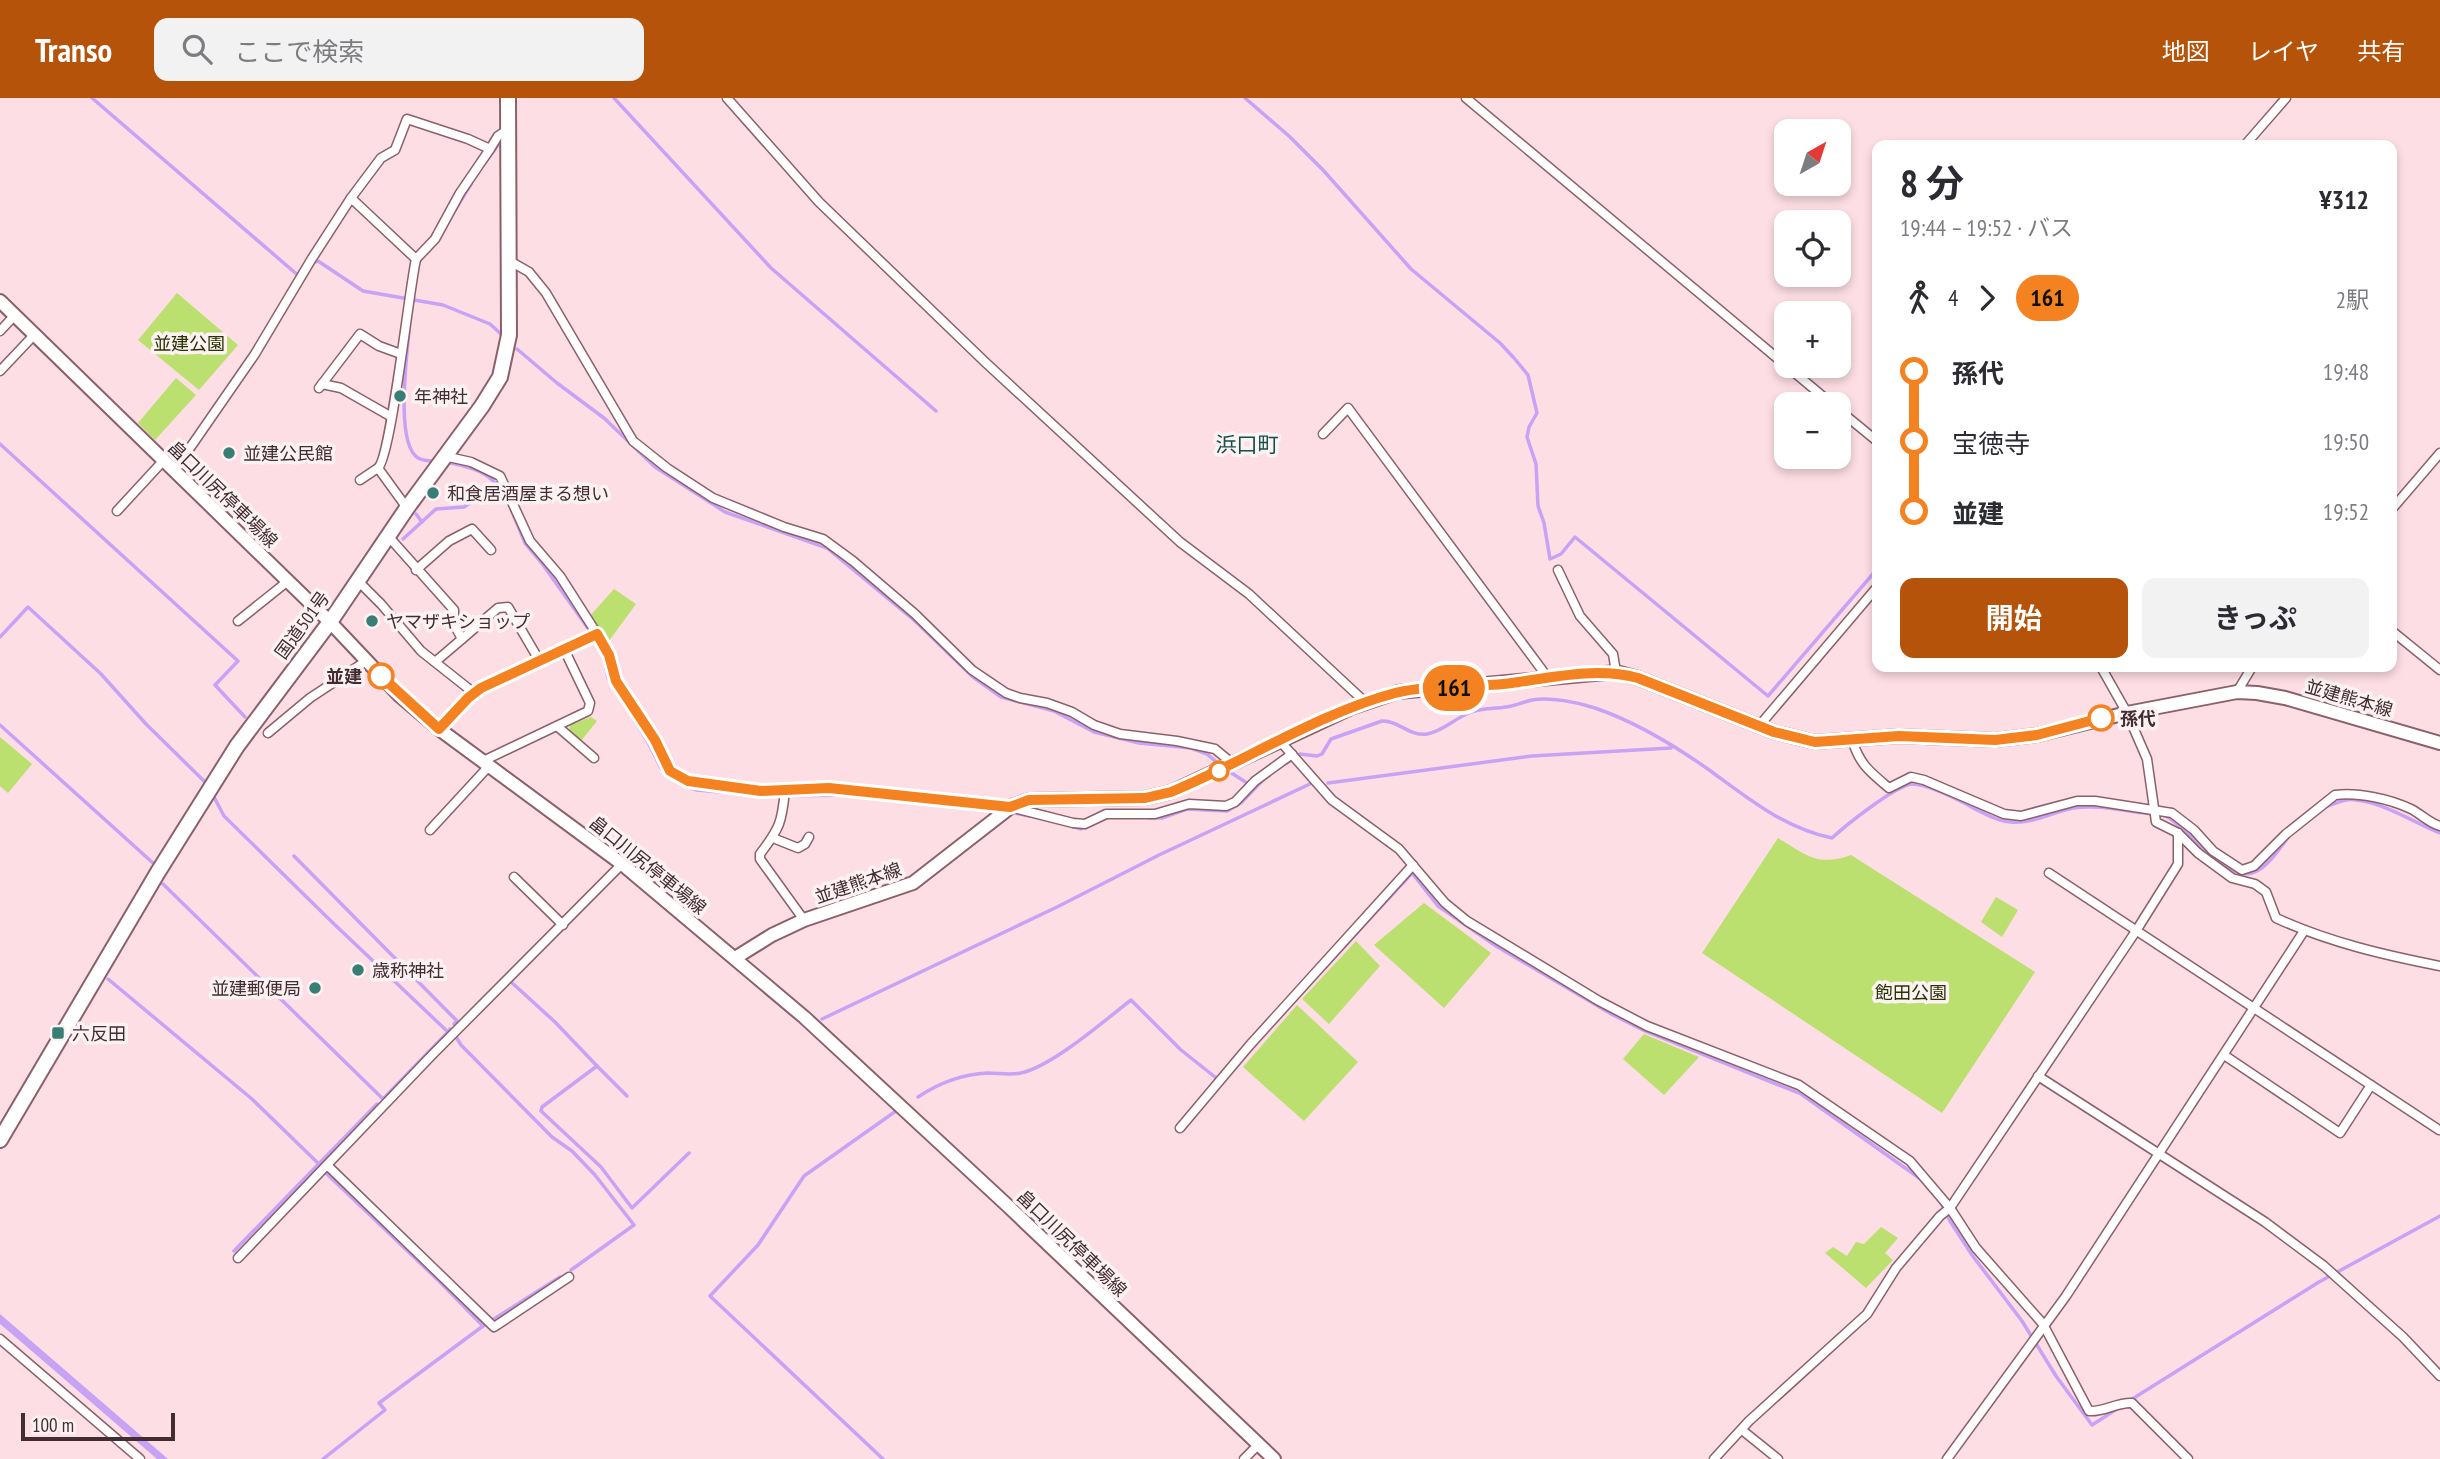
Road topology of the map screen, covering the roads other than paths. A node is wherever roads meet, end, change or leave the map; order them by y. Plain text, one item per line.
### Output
1 (508, 98) edge
2 (727, 98) edge
3 (1466, 98) edge
4 (2286, 98) edge
5 (507, 130) junction
6 (2249, 140) edge
7 (490, 149) junction
8 (351, 198) junction
9 (416, 259) junction
10 (508, 260) junction
11 (0, 300) edge
12 (15, 315) junction
13 (0, 331) edge
14 (35, 334) junction
15 (401, 354) junction
16 (0, 371) edge
17 (1818, 392) edge
18 (390, 416) junction
19 (1851, 420) edge
20 (1323, 434) dead end
21 (1872, 437) edge
22 (2440, 453) edge
23 (444, 456) junction
24 (164, 460) junction
25 (378, 468) junction
26 (174, 471) junction
27 (360, 480) dead end
28 (2397, 503) edge
29 (407, 508) junction
30 (117, 512) dead end
31 (388, 536) junction
32 (491, 550) dead end
33 (416, 570) junction
34 (1558, 570) dead end
35 (358, 580) junction
36 (288, 581) junction
37 (1872, 593) edge
38 (238, 621) dead end
39 (330, 622) junction
40 (593, 635) junction
41 (2397, 635) edge
42 (462, 639) junction
43 (564, 649) junction
44 (539, 660) junction
45 (366, 661) junction
46 (435, 662) junction
47 (2440, 670) edge
48 (1616, 672) junction
49 (2104, 672) edge
50 (2249, 672) edge
51 (1548, 678) junction
52 (2238, 692) junction
53 (474, 693) junction
54 (1365, 702) junction
55 (2127, 713) junction
56 (557, 726) junction
57 (1759, 726) junction
58 (439, 729) junction
59 (268, 733) dead end
60 (1852, 739) junction
61 (1280, 741) junction
62 (2440, 743) edge
63 (1292, 755) junction
64 (594, 758) dead end
65 (486, 764) junction
66 (1233, 764) junction
67 (785, 790) junction
68 (1010, 807) junction
69 (2154, 809) junction
70 (2440, 826) edge
71 (430, 830) dead end
72 (2178, 833) junction
73 (808, 837) dead end
74 (773, 838) junction
75 (622, 864) junction
76 (1413, 865) junction
77 (2049, 873) dead end
78 (514, 877) dead end
79 (804, 920) junction
80 (562, 925) junction
81 (2136, 931) junction
82 (2304, 931) junction
83 (735, 958) junction
84 (2440, 966) edge
85 (2255, 1007) junction
86 (2224, 1055) junction
87 (2038, 1076) junction
88 (2371, 1085) junction
89 (1180, 1128) dead end
90 (2439, 1130) edge
91 (0, 1140) edge
92 (2159, 1155) junction
93 (327, 1165) junction
94 (1950, 1208) junction
95 (239, 1258) dead end
96 (569, 1277) dead end
97 (2043, 1324) junction
98 (0, 1339) edge
99 (2440, 1376) edge
100 (1742, 1430) junction
101 (1258, 1444) junction
102 (140, 1459) edge
103 (1244, 1459) edge
104 (1274, 1459) edge
105 (1714, 1459) edge
106 (1778, 1459) edge
107 (1947, 1459) edge
108 (2188, 1459) edge

1 - 5 highway, 国道501号
2 - 54 street
3 - 17 street
4 - 6 street
5 - 7 street
5 - 10 highway, 国道501号
7 - 8 street
7 - 9 street
8 - 9 street
8 - 26 street
9 - 15 street
10 - 23 highway, 国道501号
10 - 66 street
11 - 12 main road, 畠口川尻停車場線
12 - 13 street
12 - 14 main road, 畠口川尻停車場線
14 - 16 street
14 - 24 main road, 畠口川尻停車場線
15 - 18 street
15 - 18 street
18 - 25 street
19 - 21 street
20 - 51 street
22 - 28 street
23 - 29 highway, 国道501号
23 - 40 street
24 - 26 main road, 畠口川尻停車場線
24 - 30 street
25 - 27 street
25 - 29 street
26 - 36 main road, 畠口川尻停車場線
29 - 31 highway, 国道501号
31 - 33 street
31 - 35 highway, 国道501号
32 - 33 street
33 - 42 street
34 - 48 street
35 - 39 highway, 国道501号
35 - 46 street
36 - 38 street
36 - 39 main road, 畠口川尻停車場線
37 - 57 street
39 - 45 main road, 畠口川尻停車場線
39 - 91 highway, 国道501号
40 - 43 street
40 - 67 street
41 - 47 street
42 - 44 street
42 - 46 street
43 - 44 street
43 - 56 street
44 - 53 street
45 - 58 main road, 畠口川尻停車場線
45 - 59 street
46 - 53 street
48 - 51 main road, 並建熊本線
48 - 57 main road, 並建熊本線
49 - 55 street
50 - 52 street
51 - 54 main road, 並建熊本線
52 - 55 main road, 並建熊本線
52 - 62 main road, 並建熊本線
53 - 58 street
54 - 61 main road, 並建熊本線
55 - 60 main road, 並建熊本線
55 - 69 street
56 - 64 street
56 - 65 street
57 - 60 main road, 並建熊本線
58 - 65 main road, 畠口川尻停車場線
60 - 69 street
61 - 63 street
61 - 66 main road, 並建熊本線
63 - 68 street
63 - 76 street
65 - 71 street
65 - 75 main road, 畠口川尻停車場線
66 - 68 main road, 並建熊本線
67 - 68 street
67 - 74 street
68 - 79 main road, 並建熊本線
69 - 70 street
69 - 72 street
72 - 81 street
72 - 82 street
73 - 74 street
74 - 79 street
75 - 80 street
75 - 83 main road, 畠口川尻停車場線
76 - 89 street
76 - 94 street
77 - 81 street
78 - 80 street
79 - 83 main road, 並建熊本線
80 - 93 street
81 - 85 street
81 - 87 street
82 - 84 street
82 - 85 street
83 - 101 main road, 畠口川尻停車場線
85 - 86 street
85 - 88 street
86 - 88 street
86 - 92 street
87 - 92 street
87 - 94 street
88 - 90 street
92 - 97 street
92 - 99 street
93 - 95 street
93 - 96 street
94 - 97 street
94 - 100 street
97 - 107 street
97 - 108 street
98 - 102 street
100 - 105 street
100 - 106 street
101 - 103 street
101 - 104 main road, 畠口川尻停車場線

